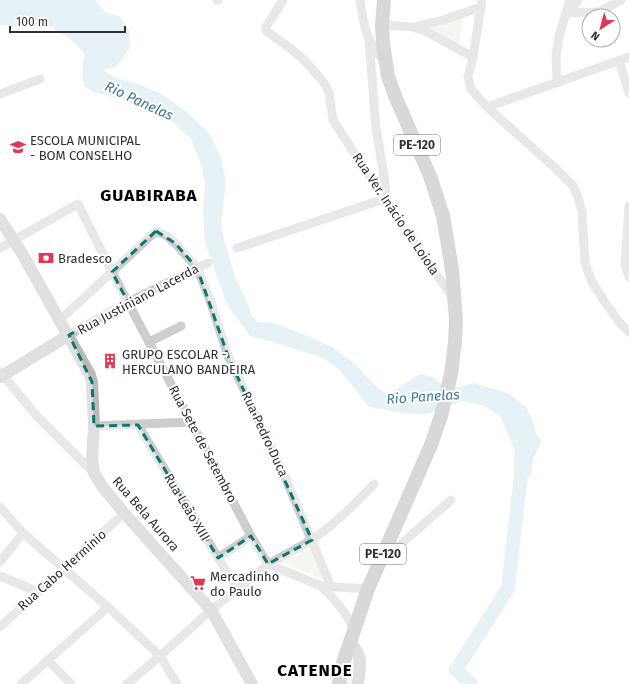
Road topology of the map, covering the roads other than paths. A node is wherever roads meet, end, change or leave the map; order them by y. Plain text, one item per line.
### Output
1 (283, 0) edge
2 (360, 0) edge
3 (384, 0) edge
4 (570, 0) edge
5 (578, 0) edge
6 (621, 0) edge
7 (482, 4) edge
8 (568, 12) junction
9 (382, 25) junction
10 (413, 27) junction
11 (369, 40) junction
12 (473, 57) junction
13 (629, 57) edge
14 (619, 61) junction
15 (386, 62) junction
16 (40, 79) dead end
17 (558, 83) junction
18 (629, 93) edge
19 (0, 94) edge
20 (487, 107) junction
21 (384, 199) junction
22 (629, 206) edge
23 (1, 224) edge
24 (12, 240) junction
25 (0, 248) edge
26 (236, 248) dead end
27 (208, 263) dead end
28 (197, 268) junction
29 (112, 272) junction
30 (629, 277) edge
31 (455, 300) junction
32 (128, 302) junction
33 (60, 320) junction
34 (181, 326) dead end
35 (629, 332) edge
36 (69, 335) junction
37 (149, 342) junction
38 (1, 375) edge
39 (192, 422) junction
40 (138, 425) junction
41 (94, 426) junction
42 (94, 473) junction
43 (374, 484) dead end
44 (451, 500) dead end
45 (0, 506) edge
46 (124, 513) junction
47 (23, 532) junction
48 (251, 536) junction
49 (312, 540) junction
50 (218, 558) junction
51 (0, 562) edge
52 (268, 564) junction
53 (378, 564) junction
54 (64, 568) junction
55 (0, 576) edge
56 (326, 587) junction
57 (237, 589) junction
58 (368, 589) junction
59 (38, 592) junction
60 (108, 607) junction
61 (211, 610) junction
62 (0, 626) edge
63 (352, 636) junction
64 (160, 656) junction
65 (48, 660) junction
66 (21, 684) edge
67 (71, 684) edge
68 (127, 684) edge
69 (177, 684) edge
70 (252, 684) edge
71 (339, 684) edge
72 (358, 684) edge

1 - 21 street, Rua Ver. Inácio de Loiola
2 - 11 street
3 - 9 main road, PE-120
4 - 8 street
5 - 8 street
6 - 8 street
7 - 10 street
7 - 12 street
8 - 17 street
9 - 10 street
9 - 15 main road, PE-120
10 - 12 street
11 - 15 street
11 - 21 street
12 - 20 street
13 - 14 street
14 - 17 street
14 - 18 street
15 - 31 main road, PE-120
16 - 19 street
17 - 20 street
20 - 35 street
21 - 26 street
21 - 31 street, Rua Ver. Inácio de Loiola
22 - 30 street
23 - 24 street, Rua Bela Aurora
24 - 25 street
24 - 29 street, Rua Sete de Setembro
24 - 33 street, Rua Bela Aurora
27 - 28 street, Rua Justiniano Lacerda
28 - 29 street, Rua Pedro Duca
28 - 32 street, Rua Justiniano Lacerda
28 - 49 street, Rua Pedro Duca
29 - 32 street, Rua Sete de Setembro
29 - 33 street
31 - 53 main road, PE-120
32 - 36 street, Rua Justiniano Lacerda
32 - 37 street, Rua Sete de Setembro
33 - 36 street, Rua Bela Aurora
34 - 37 street
36 - 38 street
36 - 41 street, Rua Bela Aurora
37 - 39 street, Rua Sete de Setembro
38 - 42 street
39 - 40 street
39 - 48 street, Rua Sete de Setembro
40 - 41 street
40 - 50 street, Rua Leão XIII
41 - 42 street, Rua Bela Aurora
42 - 46 street, Rua Bela Aurora
43 - 49 street
44 - 53 street
45 - 47 street
46 - 54 street, Rua Cabo Herminio
46 - 61 street, Rua Bela Aurora
47 - 51 street
47 - 54 street
48 - 50 street
48 - 52 street, Rua Sete de Setembro
49 - 52 street
49 - 56 street, Rua Pedro Duca
50 - 57 street, Rua Leão XIII
52 - 56 street
52 - 57 street
53 - 58 main road, PE-120
54 - 59 street, Rua Cabo Herminio
54 - 60 street
55 - 59 street
56 - 58 street
56 - 63 street
57 - 61 street
58 - 63 main road, PE-120
59 - 62 street, Rua Cabo Herminio
60 - 64 street
60 - 65 street
61 - 64 street
61 - 70 street, Rua Bela Aurora
63 - 71 main road, PE-120
63 - 72 street
64 - 68 street
64 - 69 street
65 - 66 street
65 - 67 street

